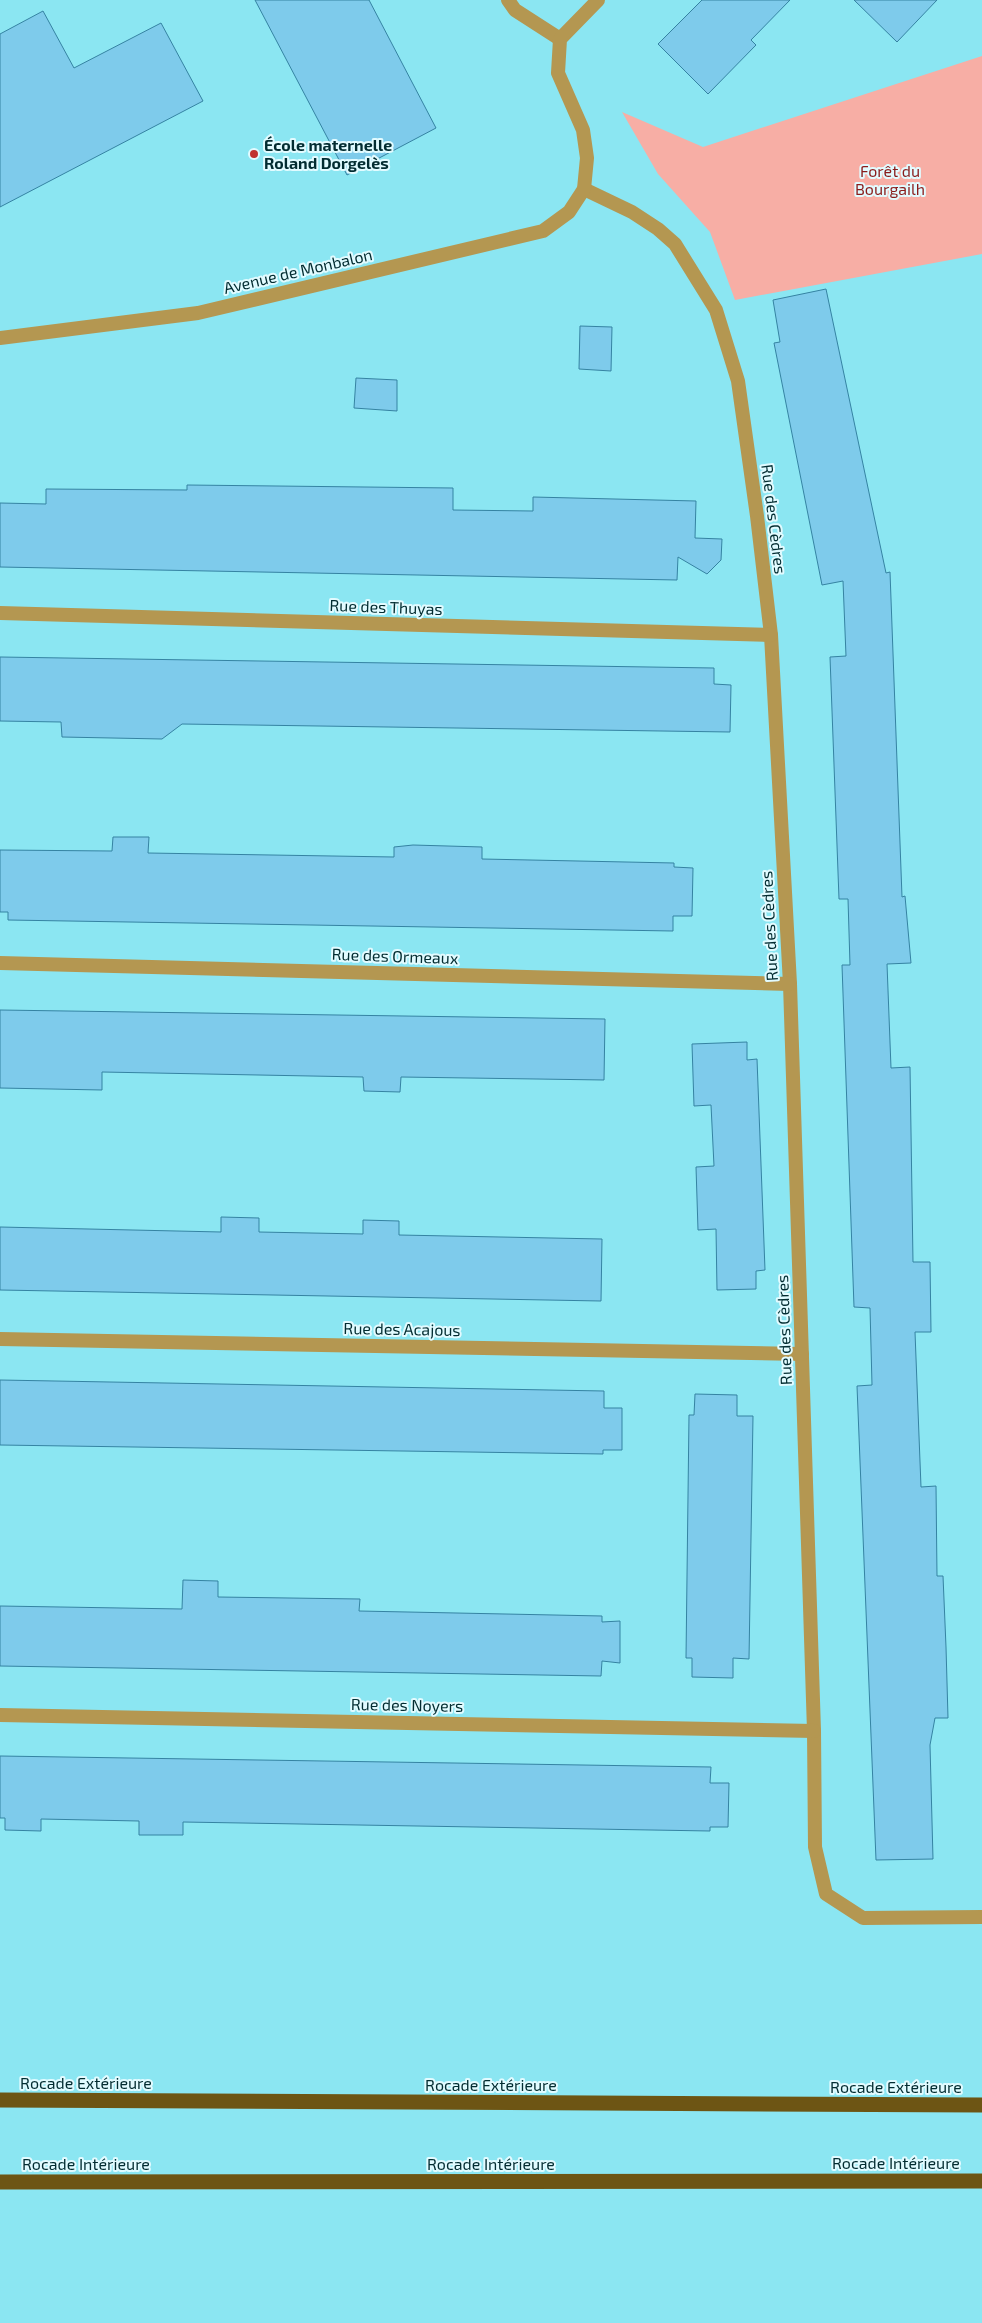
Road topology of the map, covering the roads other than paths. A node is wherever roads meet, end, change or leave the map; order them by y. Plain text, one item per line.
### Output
1 (508, 0) edge
2 (598, 0) edge
3 (560, 39) junction
4 (584, 189) junction
5 (0, 338) edge
6 (0, 613) edge
7 (771, 635) junction
8 (0, 963) edge
9 (790, 984) junction
10 (0, 1339) edge
11 (802, 1354) junction
12 (0, 1715) edge
13 (814, 1731) junction
14 (982, 1916) edge
15 (0, 2091) edge
16 (0, 2100) edge
17 (106, 2100) junction
18 (982, 2105) edge
19 (982, 2181) edge
20 (0, 2182) edge

1 - 3 street
2 - 3 street
3 - 4 street
4 - 5 street, Avenue de Monbalon
4 - 7 street, Rue des Cèdres
6 - 7 street, Rue des Thuyas
7 - 9 street, Rue des Cèdres
8 - 9 street, Rue des Ormeaux
9 - 11 street, Rue des Cèdres
10 - 11 street, Rue des Acajous
11 - 13 street, Rue des Cèdres
12 - 13 street, Rue des Noyers
13 - 14 street, Rue des Cèdres
15 - 17 highway
16 - 17 highway, Rocade Extérieure
17 - 18 highway, Rocade Extérieure
19 - 20 highway, Rocade Intérieure

